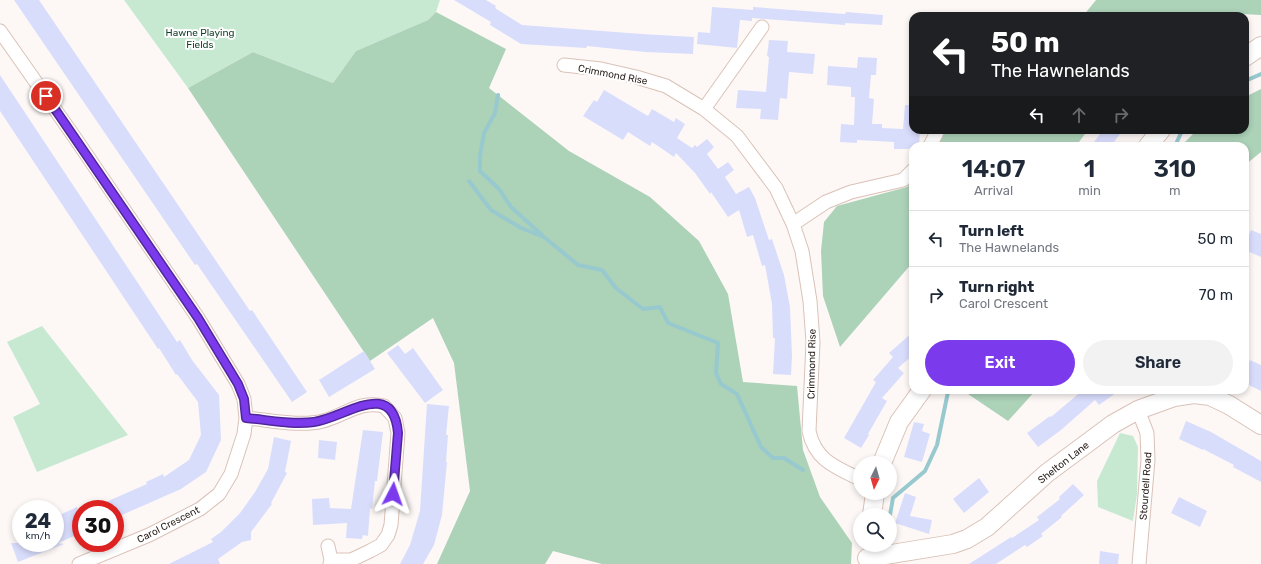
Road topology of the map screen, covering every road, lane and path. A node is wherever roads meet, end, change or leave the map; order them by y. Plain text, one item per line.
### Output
1 (762, 27) dead end
2 (0, 31) edge
3 (1261, 46) edge
4 (1249, 54) edge
5 (564, 65) dead end
6 (704, 109) junction
7 (1158, 134) edge
8 (1151, 142) edge
9 (909, 174) edge
10 (793, 224) junction
11 (919, 394) edge
12 (1138, 410) junction
13 (246, 418) junction
14 (1261, 425) edge
15 (885, 456) edge
16 (853, 476) edge
17 (328, 546) dead end
18 (867, 556) edge
19 (330, 562) edge
20 (79, 564) edge
21 (1139, 564) edge

1 - 6 street
2 - 13 street, Carol Crescent
3 - 4 street
5 - 6 street, Crimmond Rise
6 - 10 street, Crimmond Rise
7 - 8 street
9 - 10 street
10 - 16 street, Crimmond Rise
11 - 15 street
12 - 14 street, Shelton Lane
12 - 18 street, Shelton Lane
12 - 21 street, Stourdell Road
13 - 19 street
13 - 20 street, Carol Crescent
17 - 19 street

